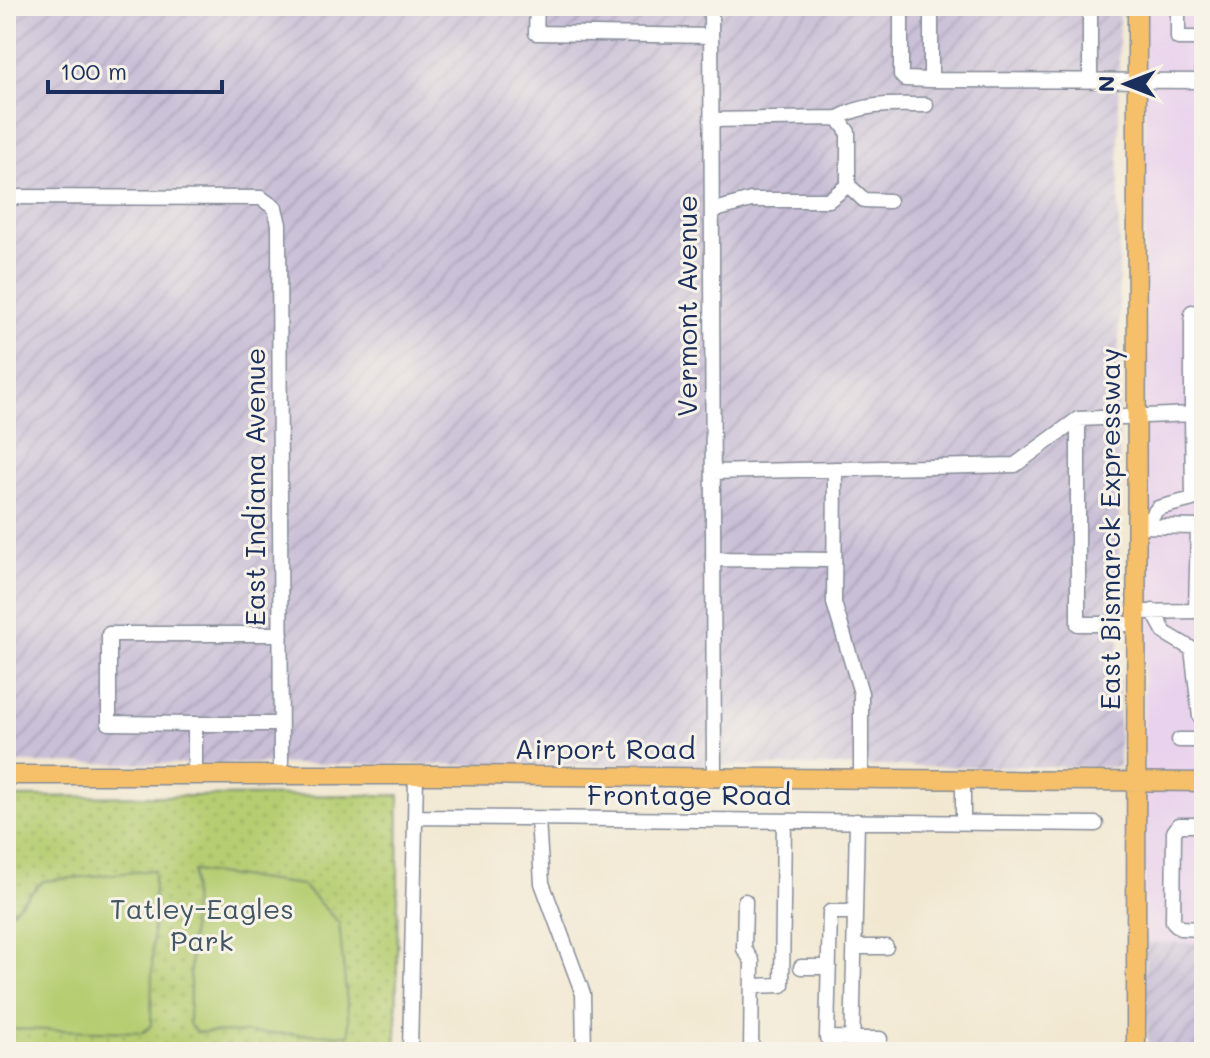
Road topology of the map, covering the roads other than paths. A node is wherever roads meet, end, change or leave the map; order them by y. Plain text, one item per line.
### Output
1 (537, 6) edge
2 (711, 6) edge
3 (901, 6) edge
4 (931, 6) edge
5 (1090, 6) edge
6 (1137, 6) edge
7 (1178, 6) edge
8 (711, 36) junction
9 (1203, 38) edge
10 (931, 80) junction
11 (1090, 81) junction
12 (1137, 81) junction
13 (1203, 81) edge
14 (926, 105) dead end
15 (838, 118) junction
16 (711, 120) junction
17 (848, 185) junction
18 (6, 197) edge
19 (889, 201) dead end
20 (712, 211) junction
21 (1192, 312) dead end
22 (1198, 374) edge
23 (1198, 414) edge
24 (1137, 417) junction
25 (1078, 419) junction
26 (835, 469) junction
27 (713, 472) junction
28 (1198, 503) edge
29 (1141, 526) junction
30 (713, 559) junction
31 (834, 560) junction
32 (1201, 577) edge
33 (1142, 616) junction
34 (281, 634) junction
35 (1202, 717) edge
36 (195, 724) junction
37 (281, 724) junction
38 (1192, 740) edge
39 (6, 775) edge
40 (195, 775) junction
41 (281, 775) junction
42 (416, 775) junction
43 (714, 777) junction
44 (861, 779) junction
45 (963, 780) junction
46 (1136, 781) junction
47 (1204, 782) edge
48 (415, 817) junction
49 (538, 819) junction
50 (784, 821) junction
51 (857, 821) junction
52 (963, 822) junction
53 (1096, 824) dead end
54 (1204, 825) edge
55 (745, 901) dead end
56 (855, 912) junction
57 (1204, 925) edge
58 (854, 947) junction
59 (886, 947) dead end
60 (801, 967) dead end
61 (829, 967) junction
62 (752, 986) junction
63 (880, 1039) dead end
64 (852, 1045) edge
65 (410, 1052) edge
66 (584, 1052) edge
67 (751, 1052) edge
68 (1136, 1052) edge

1 - 8 street
2 - 8 street, Vermont Avenue
3 - 10 street
4 - 10 street
5 - 11 street
6 - 12 main road, East Bismarck Expressway
7 - 9 street
8 - 16 street, Vermont Avenue
9 - 13 street
10 - 11 street
11 - 12 street
12 - 13 street
12 - 24 main road, East Bismarck Expressway
14 - 15 street
15 - 16 street
15 - 17 street
16 - 20 street, Vermont Avenue
17 - 19 street
17 - 20 street
18 - 34 street, East Indiana Avenue
20 - 27 street, Vermont Avenue
21 - 22 street
22 - 23 street
23 - 24 street
23 - 28 street
24 - 25 street
24 - 29 main road, East Bismarck Expressway
25 - 26 street
25 - 33 street
26 - 27 street
26 - 31 street
27 - 30 street, Vermont Avenue
28 - 29 street
29 - 32 street
29 - 33 main road, East Bismarck Expressway
30 - 31 street
30 - 43 street, Vermont Avenue
31 - 44 street
32 - 33 street
33 - 35 street
33 - 46 main road, East Bismarck Expressway
34 - 36 street
34 - 37 street, East Indiana Avenue
35 - 38 street
36 - 37 street
36 - 40 street
37 - 41 street, East Indiana Avenue
39 - 40 main road, Airport Road
40 - 41 main road, Airport Road
41 - 42 main road, Airport Road
42 - 43 main road, Airport Road
42 - 48 street
43 - 44 main road, Airport Road
44 - 45 main road, Airport Road
45 - 46 main road, Airport Road
45 - 52 street
46 - 47 main road, Airport Road
46 - 68 main road, East Bismarck Expressway
48 - 49 street, Frontage Road
48 - 65 street
49 - 50 street, Frontage Road
49 - 66 street
50 - 51 street, Frontage Road
50 - 62 street
51 - 52 street, Frontage Road
51 - 56 street
52 - 53 street, Frontage Road
54 - 57 street
55 - 62 street
56 - 58 street
56 - 61 street
58 - 59 street
58 - 64 street
60 - 61 street
61 - 64 street
62 - 67 street
63 - 64 street

